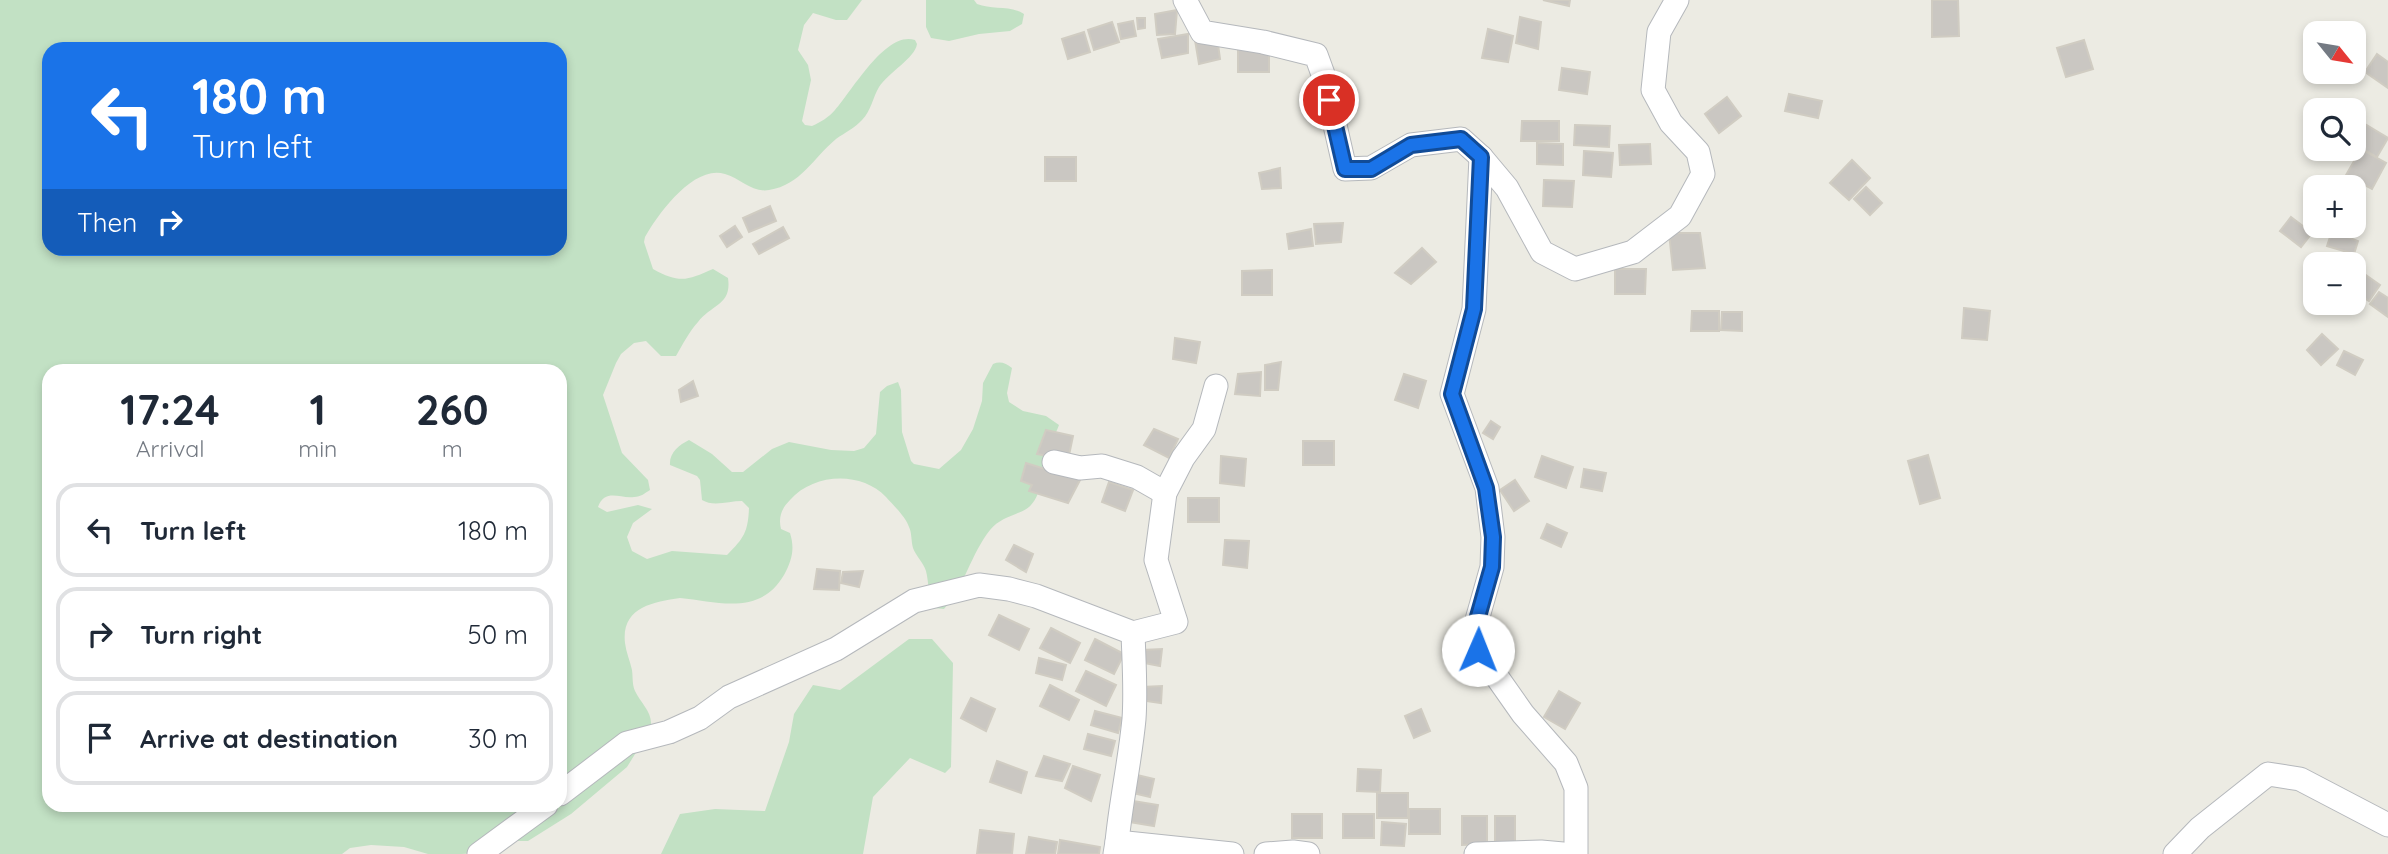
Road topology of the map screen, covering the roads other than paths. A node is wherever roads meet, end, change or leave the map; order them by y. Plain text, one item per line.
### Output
1 (1185, 0) edge
2 (1677, 0) edge
3 (1481, 157) junction
4 (1216, 386) dead end
5 (1054, 462) dead end
6 (1165, 493) junction
7 (1133, 633) junction
8 (567, 789) edge
9 (536, 812) edge
10 (2388, 825) edge
11 (1116, 848) edge
12 (479, 854) edge
13 (1232, 854) edge
14 (1266, 854) edge
15 (1308, 854) edge
16 (1476, 854) edge
17 (1563, 854) edge
18 (1576, 854) edge
19 (2175, 854) edge

1 - 3 street
2 - 3 street
3 - 18 street
4 - 6 street
5 - 6 street
6 - 7 street
7 - 8 street
7 - 11 street
9 - 12 street
10 - 19 street
11 - 13 street
14 - 15 street
16 - 17 street

